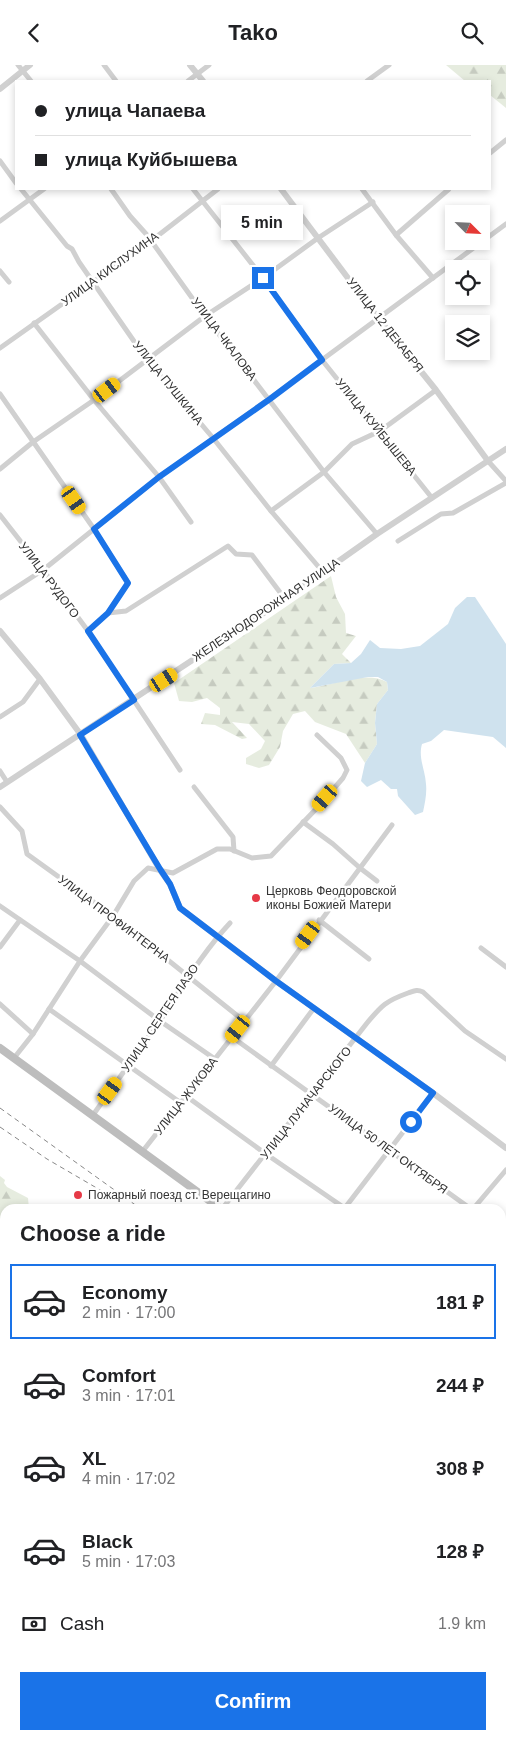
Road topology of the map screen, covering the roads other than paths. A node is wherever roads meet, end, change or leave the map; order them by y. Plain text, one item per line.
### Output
1 (30, 65) edge
2 (104, 65) edge
3 (190, 65) edge
4 (210, 65) edge
5 (390, 65) edge
6 (20, 68) edge
7 (198, 74) junction
8 (30, 80) edge
9 (115, 80) edge
10 (189, 80) edge
11 (202, 80) edge
12 (368, 80) edge
13 (0, 89) edge
14 (506, 140) edge
15 (491, 152) edge
16 (0, 161) edge
17 (15, 182) edge
18 (22, 190) edge
19 (43, 190) edge
20 (112, 190) edge
21 (194, 190) edge
22 (217, 190) edge
23 (282, 190) edge
24 (363, 190) edge
25 (448, 190) edge
26 (29, 200) junction
27 (202, 201) junction
28 (373, 202) junction
29 (0, 221) edge
30 (506, 224) edge
31 (396, 235) junction
32 (318, 238) junction
33 (151, 241) junction
34 (0, 271) edge
35 (263, 278) junction
36 (433, 278) junction
37 (94, 281) junction
38 (9, 282) dead end
39 (205, 316) junction
40 (378, 318) junction
41 (34, 323) junction
42 (0, 348) edge
43 (147, 360) junction
44 (322, 360) junction
45 (436, 390) junction
46 (0, 393) edge
47 (270, 399) junction
48 (94, 400) junction
49 (380, 431) junction
50 (213, 438) junction
51 (33, 443) junction
52 (506, 449) edge
53 (488, 461) junction
54 (0, 469) edge
55 (324, 471) junction
56 (159, 477) junction
57 (506, 482) edge
58 (432, 498) junction
59 (271, 511) junction
60 (0, 515) edge
61 (191, 521) dead end
62 (94, 529) junction
63 (377, 534) junction
64 (398, 541) dead end
65 (43, 570) junction
66 (323, 571) junction
67 (0, 598) edge
68 (285, 599) junction
69 (108, 613) junction
70 (0, 631) edge
71 (88, 631) junction
72 (40, 679) junction
73 (134, 700) junction
74 (0, 717) edge
75 (80, 735) junction
76 (317, 735) dead end
77 (180, 770) dead end
78 (0, 771) edge
79 (7, 782) junction
80 (0, 787) edge
81 (194, 787) dead end
82 (0, 807) edge
83 (303, 822) junction
84 (392, 825) dead end
85 (232, 850) junction
86 (360, 868) junction
87 (160, 869) junction
88 (377, 881) dead end
89 (0, 906) edge
90 (113, 916) junction
91 (20, 920) junction
92 (319, 920) junction
93 (230, 923) dead end
94 (218, 936) junction
95 (0, 947) edge
96 (481, 947) dead end
97 (369, 959) dead end
98 (80, 961) junction
99 (506, 967) edge
100 (188, 976) junction
101 (276, 981) junction
102 (0, 1004) edge
103 (49, 1009) junction
104 (314, 1009) junction
105 (160, 1021) junction
106 (244, 1021) junction
107 (33, 1034) junction
108 (232, 1037) junction
109 (357, 1038) junction
110 (0, 1048) edge
111 (14, 1058) junction
112 (215, 1059) junction
113 (506, 1059) edge
114 (128, 1066) junction
115 (272, 1066) junction
116 (433, 1093) junction
117 (311, 1095) junction
118 (186, 1096) junction
119 (181, 1103) junction
120 (93, 1115) junction
121 (506, 1148) edge
122 (142, 1152) junction
123 (389, 1152) junction
124 (266, 1154) junction
125 (506, 1170) edge
126 (215, 1204) edge
127 (226, 1204) edge
128 (339, 1204) edge
129 (348, 1204) edge
130 (465, 1204) edge
131 (476, 1204) edge

1 - 6 street
2 - 9 street
3 - 7 street
4 - 7 street
5 - 12 street
6 - 8 street
6 - 13 street
7 - 10 street
7 - 11 street
14 - 15 street
16 - 17 street
18 - 26 street, УЛИЦА ПУШКИНА
19 - 26 street
20 - 33 street, УЛИЦА ЧКАЛОВА
21 - 27 street, УЛИЦА КУЙБЫШЕВА
22 - 27 street, УЛИЦА КИСЛУХИНА
23 - 32 street, УЛИЦА 12 ДЕКАБРЯ
24 - 28 street
25 - 31 street
26 - 29 street
26 - 37 street, УЛИЦА ПУШКИНА
27 - 33 street, УЛИЦА КИСЛУХИНА
27 - 35 street, УЛИЦА КУЙБЫШЕВА
28 - 31 street
28 - 32 street
30 - 36 street
31 - 36 street
32 - 35 street
32 - 40 street, УЛИЦА 12 ДЕКАБРЯ
33 - 37 street, УЛИЦА КИСЛУХИНА
33 - 39 street, УЛИЦА ЧКАЛОВА
34 - 38 street
35 - 39 street
35 - 44 street, УЛИЦА КУЙБЫШЕВА
36 - 40 street
37 - 41 street, УЛИЦА КИСЛУХИНА
37 - 43 street, УЛИЦА ПУШКИНА
39 - 43 street
39 - 47 street, УЛИЦА ЧКАЛОВА
40 - 44 street
40 - 45 street, УЛИЦА 12 ДЕКАБРЯ
41 - 42 street, УЛИЦА КИСЛУХИНА
41 - 48 street
43 - 48 street
43 - 50 street, УЛИЦА ПУШКИНА
44 - 47 street
44 - 49 street, УЛИЦА КУЙБЫШЕВА
45 - 49 street
45 - 53 street, УЛИЦА 12 ДЕКАБРЯ
46 - 51 street
47 - 50 street
47 - 55 street, УЛИЦА ЧКАЛОВА
48 - 51 street
48 - 56 street
49 - 55 street
49 - 58 street, УЛИЦА КУЙБЫШЕВА
50 - 56 street
50 - 59 street, УЛИЦА ПУШКИНА
51 - 54 street
51 - 62 street
52 - 53 street, ЖЕЛЕЗНОДОРОЖНАЯ УЛИЦА
53 - 57 street
53 - 58 street, ЖЕЛЕЗНОДОРОЖНАЯ УЛИЦА
55 - 59 street
55 - 63 street, УЛИЦА ЧКАЛОВА
56 - 61 street
56 - 62 street
57 - 64 street
58 - 63 street, ЖЕЛЕЗНОДОРОЖНАЯ УЛИЦА
59 - 66 street, УЛИЦА ПУШКИНА
60 - 65 street, УЛИЦА РУДОГО
62 - 65 street
62 - 69 street
63 - 66 street, ЖЕЛЕЗНОДОРОЖНАЯ УЛИЦА
65 - 67 street
65 - 71 street, УЛИЦА РУДОГО
66 - 68 street, ЖЕЛЕЗНОДОРОЖНАЯ УЛИЦА
68 - 69 street
68 - 73 street, ЖЕЛЕЗНОДОРОЖНАЯ УЛИЦА
69 - 71 street
70 - 72 street
71 - 73 street, УЛИЦА РУДОГО
72 - 74 street
72 - 75 street
73 - 75 street, ЖЕЛЕЗНОДОРОЖНАЯ УЛИЦА
73 - 77 street, УЛИЦА РУДОГО
75 - 79 street, ЖЕЛЕЗНОДОРОЖНАЯ УЛИЦА
75 - 87 street
76 - 83 street
78 - 79 street
79 - 80 street, ЖЕЛЕЗНОДОРОЖНАЯ УЛИЦА
81 - 85 street
82 - 90 street, УЛИЦА ПРОФИНТЕРНА
83 - 85 street
83 - 86 street
84 - 86 street, УЛИЦА ЖУКОВА
85 - 87 street
86 - 88 street
86 - 92 street, УЛИЦА ЖУКОВА
87 - 90 street
87 - 94 street
89 - 91 street
90 - 98 street
90 - 100 street, УЛИЦА ПРОФИНТЕРНА
91 - 95 street
91 - 98 street
92 - 97 street
92 - 101 street, УЛИЦА ЖУКОВА
93 - 94 street, УЛИЦА СЕРГЕЯ ЛАЗО
94 - 100 street, УЛИЦА СЕРГЕЯ ЛАЗО
94 - 101 street
96 - 99 street
98 - 103 street
98 - 105 street
100 - 105 street, УЛИЦА СЕРГЕЯ ЛАЗО
100 - 106 street, УЛИЦА ПРОФИНТЕРНА
101 - 104 street
101 - 106 street, УЛИЦА ЖУКОВА
102 - 107 street
103 - 107 street
103 - 114 street
104 - 109 street
104 - 115 street
105 - 112 street
105 - 114 street, УЛИЦА СЕРГЕЯ ЛАЗО
106 - 108 street, УЛИЦА ЖУКОВА
107 - 111 street
108 - 112 street, УЛИЦА ЖУКОВА
108 - 115 street, УЛИЦА 50 ЛЕТ ОКТЯБРЯ
109 - 113 street, УЛИЦА ЛУНАЧАРСКОГО
109 - 116 street
109 - 117 street, УЛИЦА ЛУНАЧАРСКОГО
110 - 111 main road
111 - 120 main road
112 - 118 street, УЛИЦА ЖУКОВА
114 - 119 street
114 - 120 street, УЛИЦА СЕРГЕЯ ЛАЗО
115 - 117 street, УЛИЦА 50 ЛЕТ ОКТЯБРЯ
116 - 121 street
116 - 123 street
117 - 123 street, УЛИЦА 50 ЛЕТ ОКТЯБРЯ
117 - 124 street, УЛИЦА ЛУНАЧАРСКОГО
118 - 119 street, УЛИЦА ЖУКОВА
118 - 124 street
119 - 122 street, УЛИЦА ЖУКОВА
120 - 122 main road
122 - 126 main road
123 - 129 street
123 - 130 street, УЛИЦА 50 ЛЕТ ОКТЯБРЯ
124 - 127 street, УЛИЦА ЛУНАЧАРСКОГО
124 - 128 street
125 - 131 street

